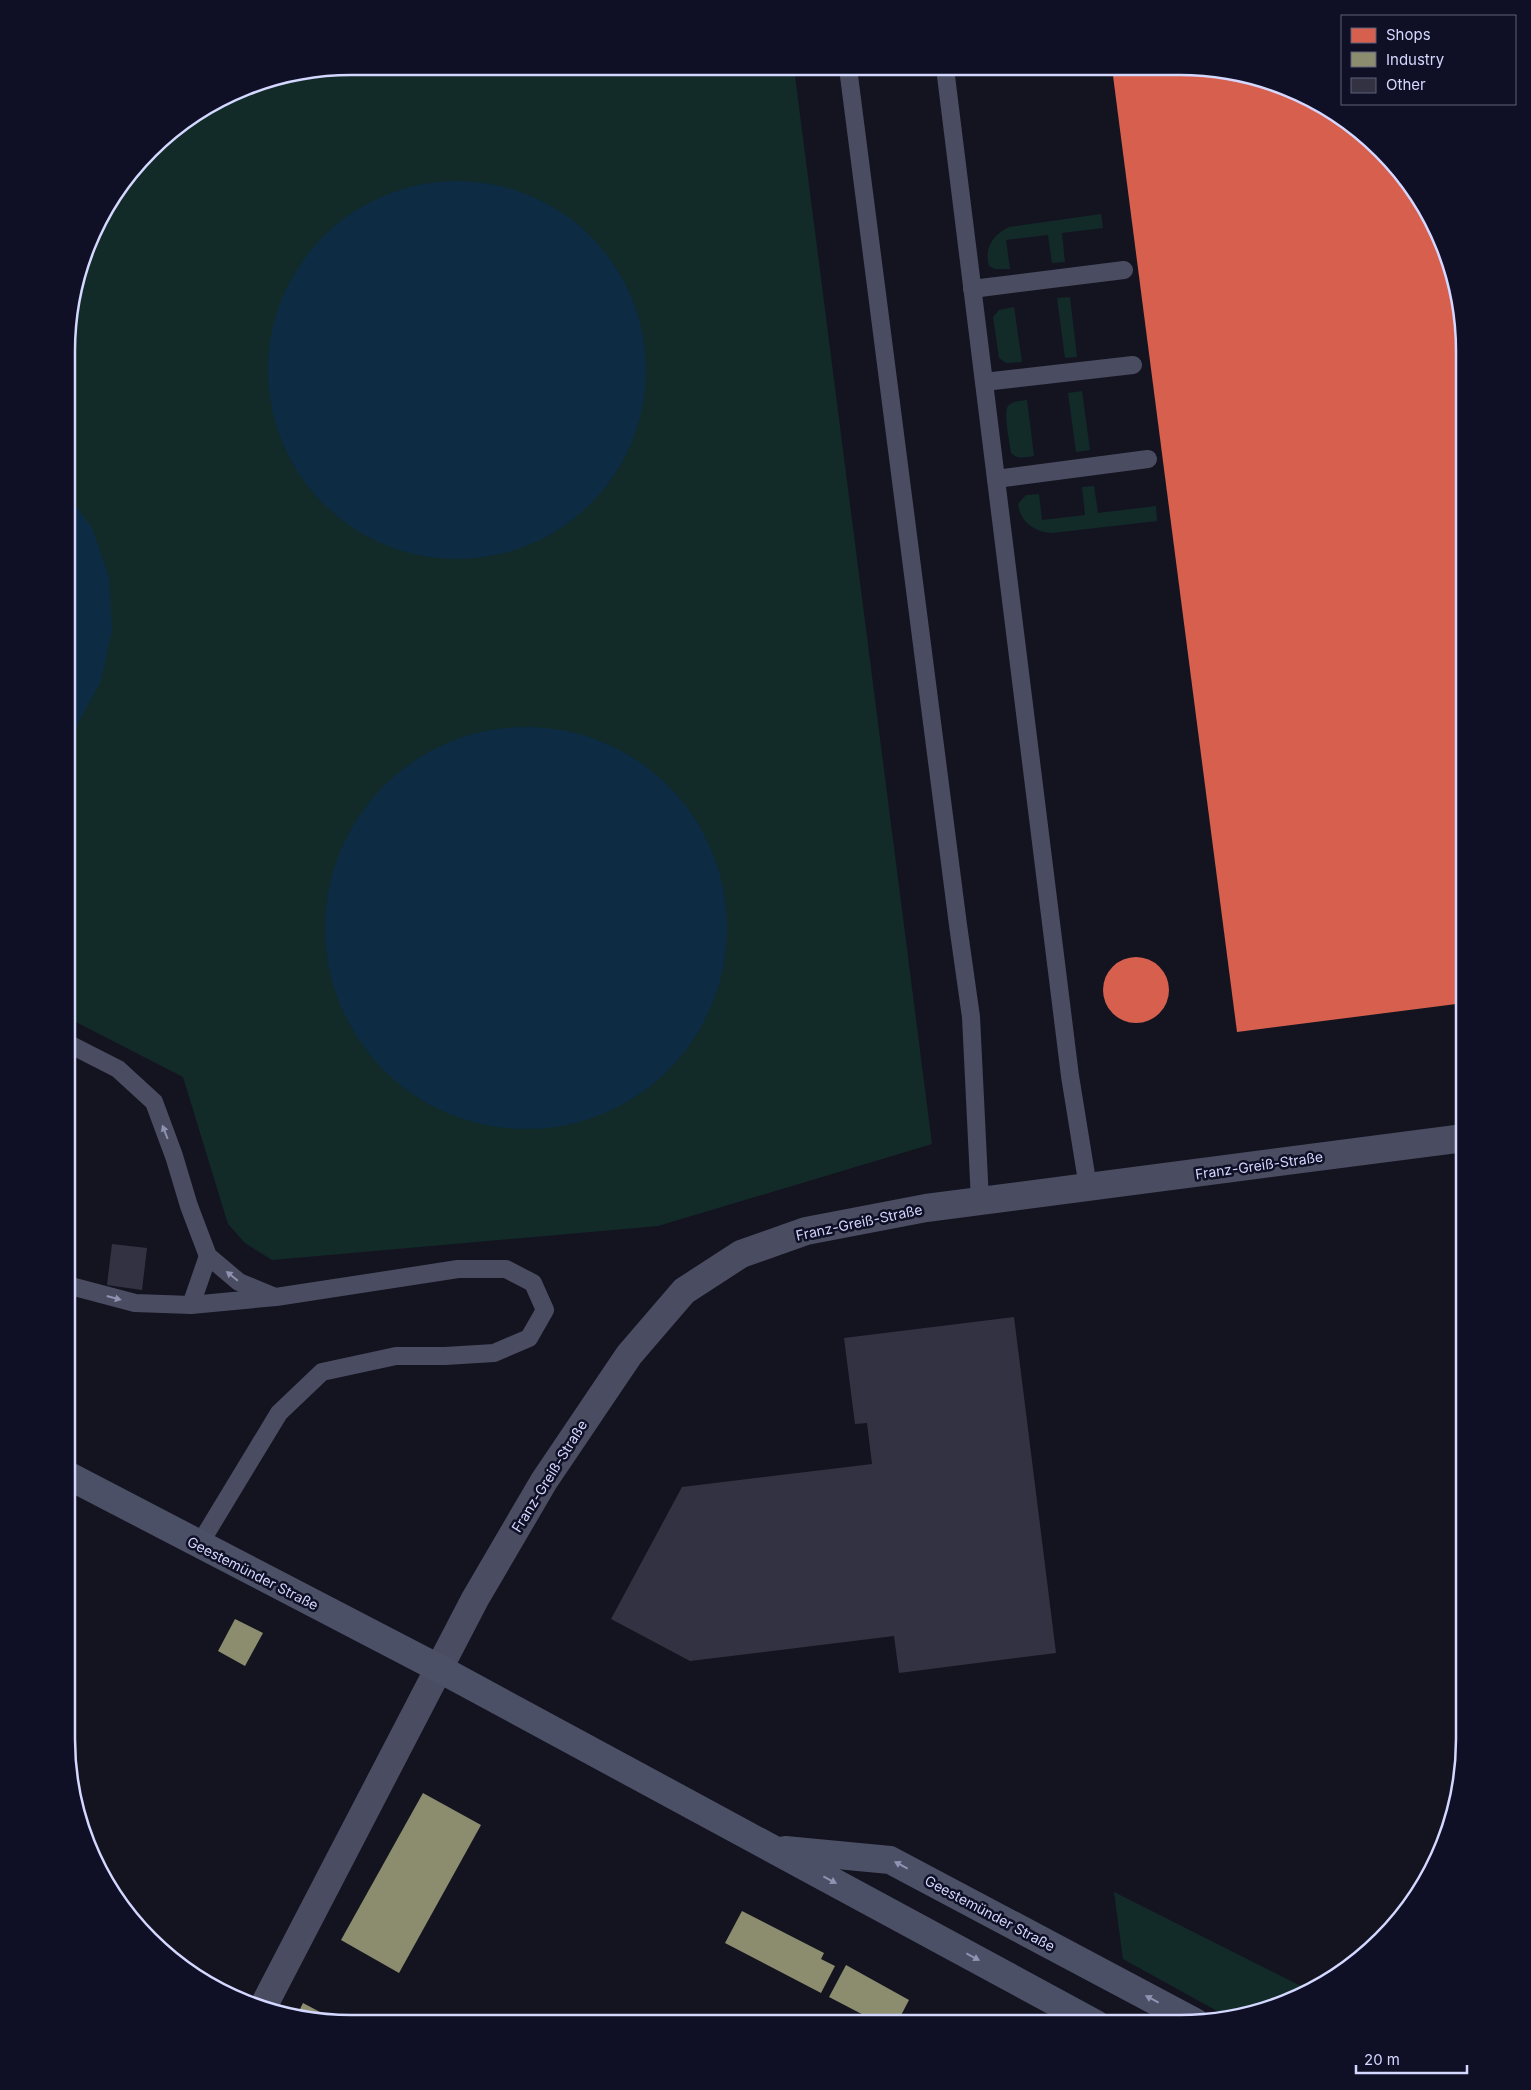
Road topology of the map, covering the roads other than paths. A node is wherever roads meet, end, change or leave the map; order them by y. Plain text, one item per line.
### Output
1 (849, 75) edge
2 (946, 75) edge
3 (1124, 270) dead end
4 (972, 289) junction
5 (1133, 365) dead end
6 (984, 382) junction
7 (1148, 459) dead end
8 (996, 479) junction
9 (75, 1047) edge
10 (1456, 1139) edge
11 (1088, 1187) junction
12 (980, 1201) junction
13 (208, 1256) junction
14 (75, 1287) edge
15 (276, 1297) junction
16 (191, 1305) junction
17 (75, 1479) edge
18 (199, 1545) junction
19 (440, 1669) junction
20 (772, 1848) junction
21 (266, 2001) edge
22 (1079, 2015) edge
23 (1182, 2015) edge

1 - 12 lane
2 - 4 lane
3 - 4 lane
4 - 6 lane
5 - 6 lane
6 - 8 lane
7 - 8 lane
8 - 11 lane
13 -> 9 lane
10 - 11 street, Franz-Greiß-Straße
11 - 12 street, Franz-Greiß-Straße
12 - 19 street, Franz-Greiß-Straße
15 -> 13 lane
13 - 16 lane
14 -> 16 lane
15 - 16 lane
15 - 18 lane
17 - 18 street, Geestemünder Straße
18 - 19 street, Geestemünder Straße
19 - 20 street, Geestemünder Straße
19 - 21 street
20 -> 22 street, Geestemünder Straße
23 -> 20 street, Geestemünder Straße

